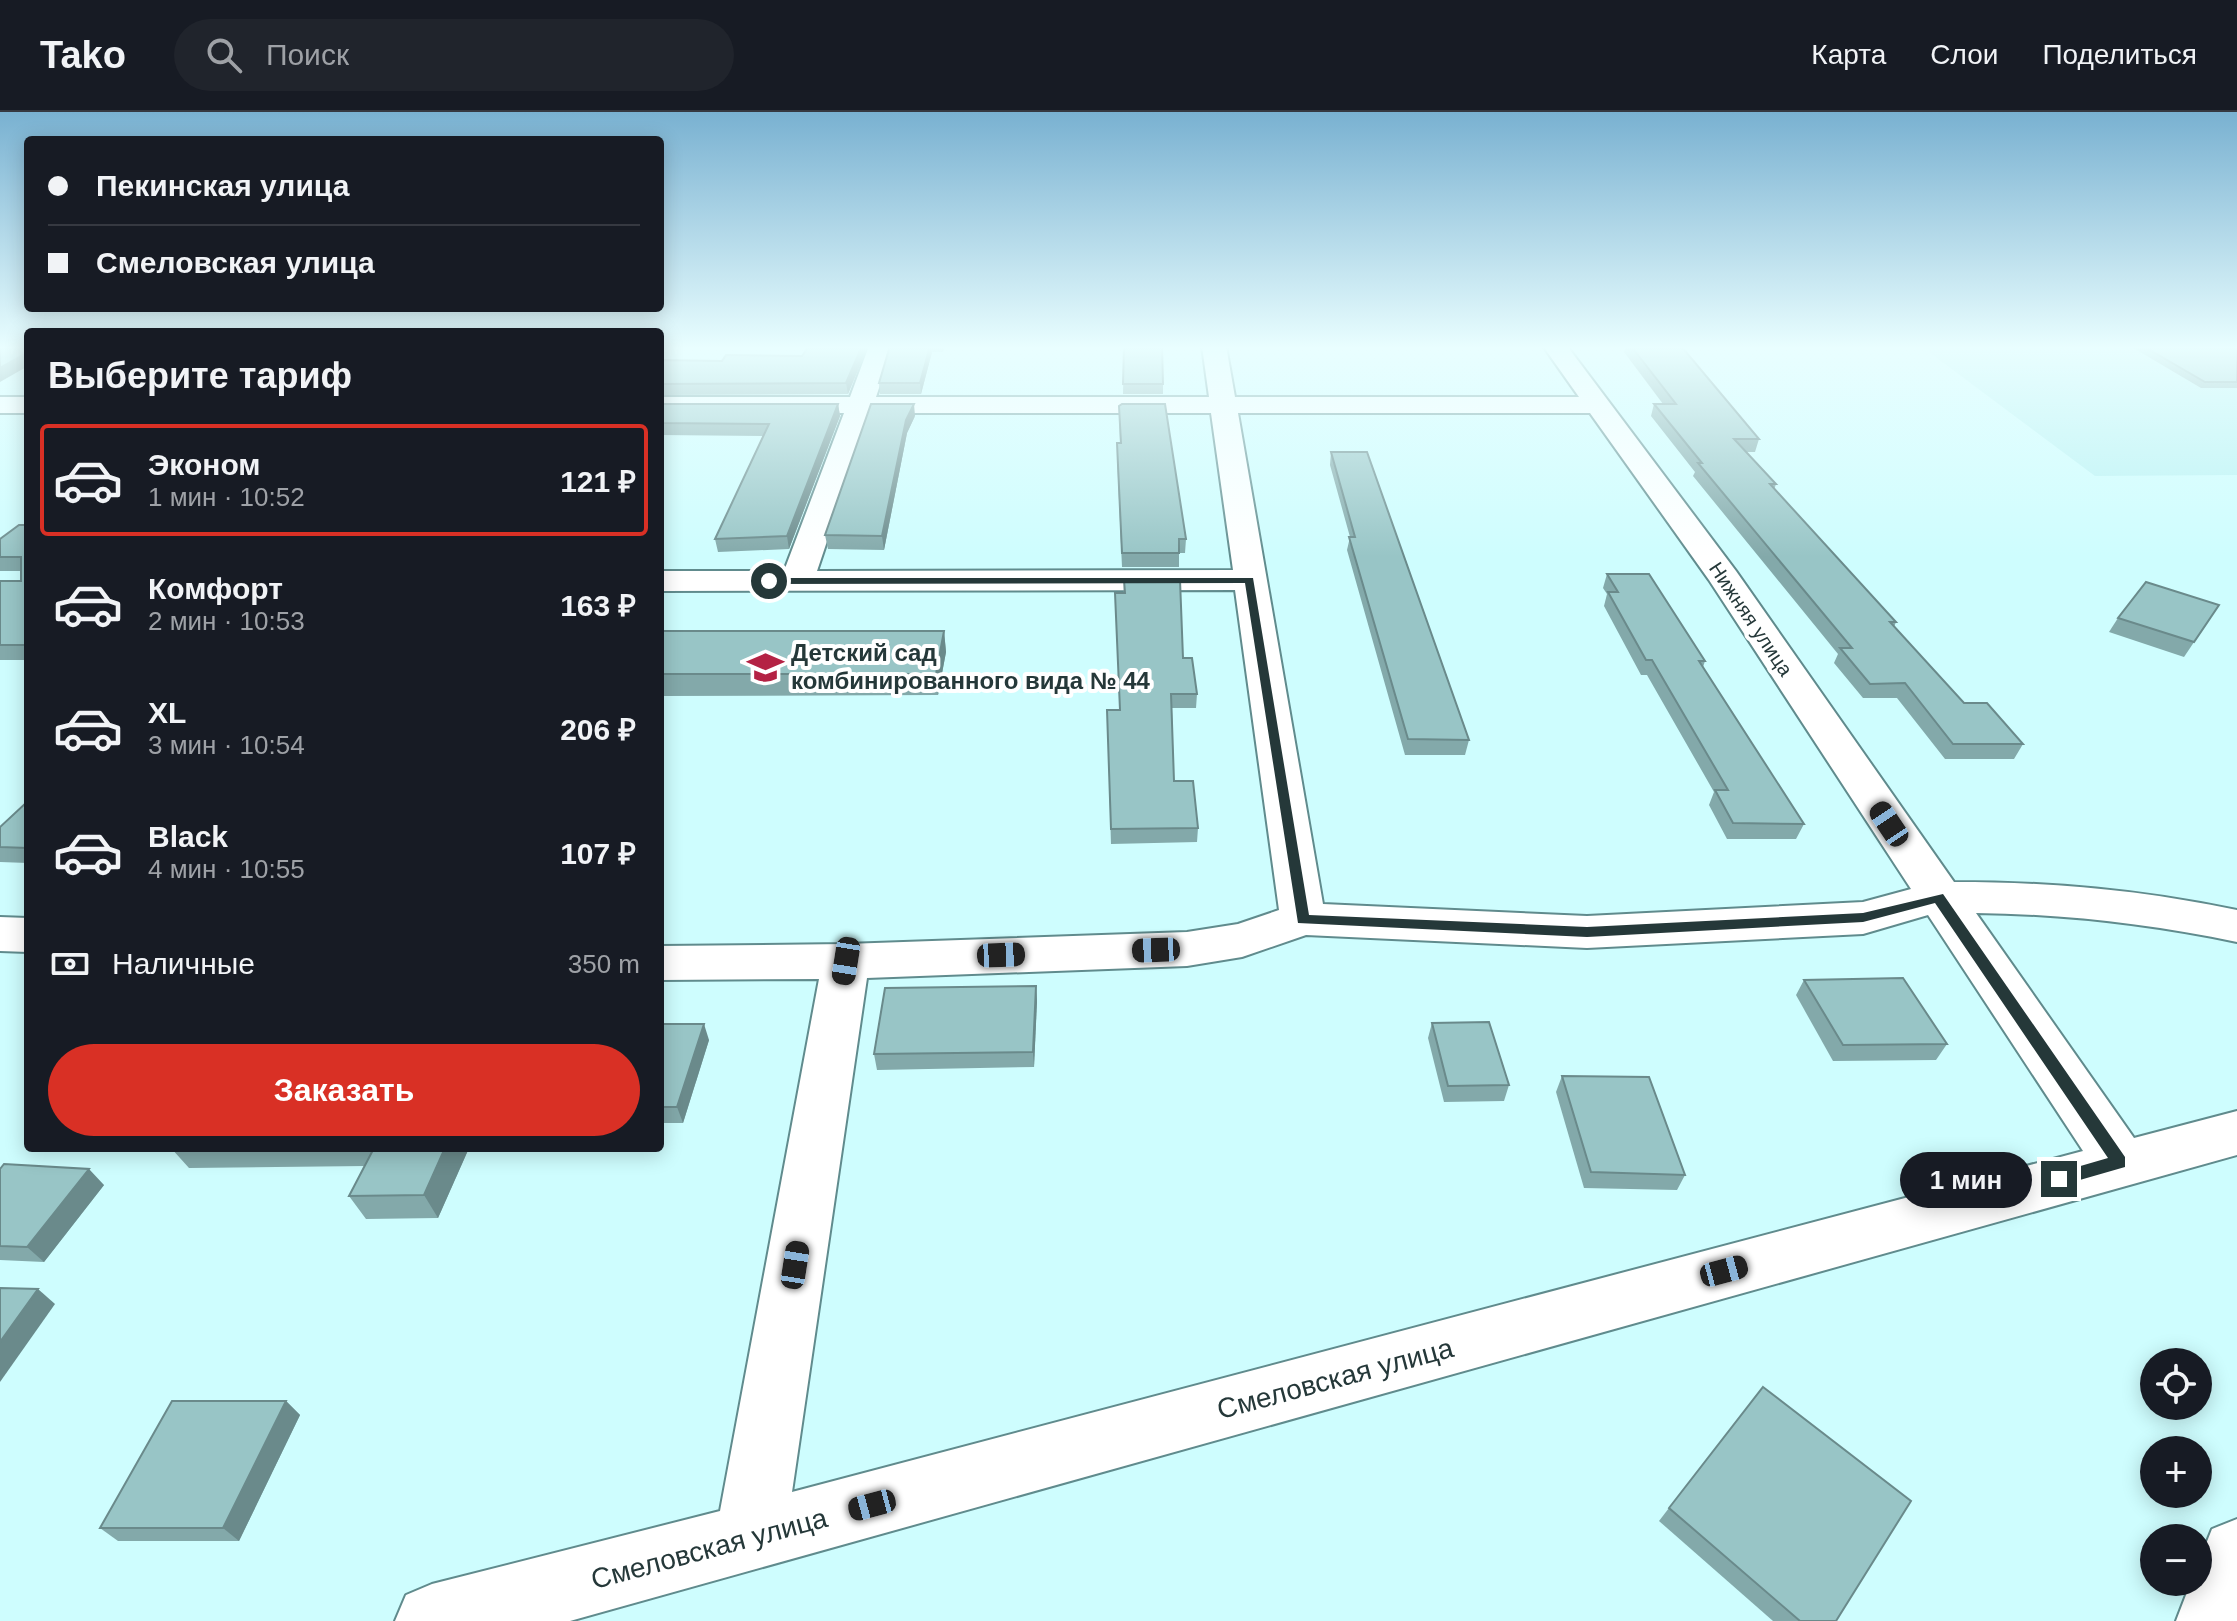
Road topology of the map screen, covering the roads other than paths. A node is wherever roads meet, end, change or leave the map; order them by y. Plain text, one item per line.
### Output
1 (856, 416) edge
2 (1225, 416) edge
3 (1607, 416) edge
4 (1250, 580) junction
5 (664, 581) edge
6 (797, 581) junction
7 (1938, 897) junction
8 (1303, 919) junction
9 (2237, 926) edge
10 (0, 934) edge
11 (24, 935) edge
12 (846, 961) junction
13 (664, 963) edge
14 (2237, 1133) edge
15 (2120, 1162) junction
16 (750, 1538) junction
17 (2237, 1554) edge
18 (432, 1621) edge
19 (2213, 1621) edge

1 - 6 street
2 - 4 street
3 - 7 street, Нижняя улица
4 - 6 street
4 - 8 street
5 - 6 street
7 - 8 street
7 - 9 street
7 - 15 street, Нижняя улица
8 - 12 street
10 - 11 street
12 - 13 street
12 - 16 street
14 - 15 street, Смеловская улица
15 - 16 street, Смеловская улица
16 - 18 street, Смеловская улица
17 - 19 street

